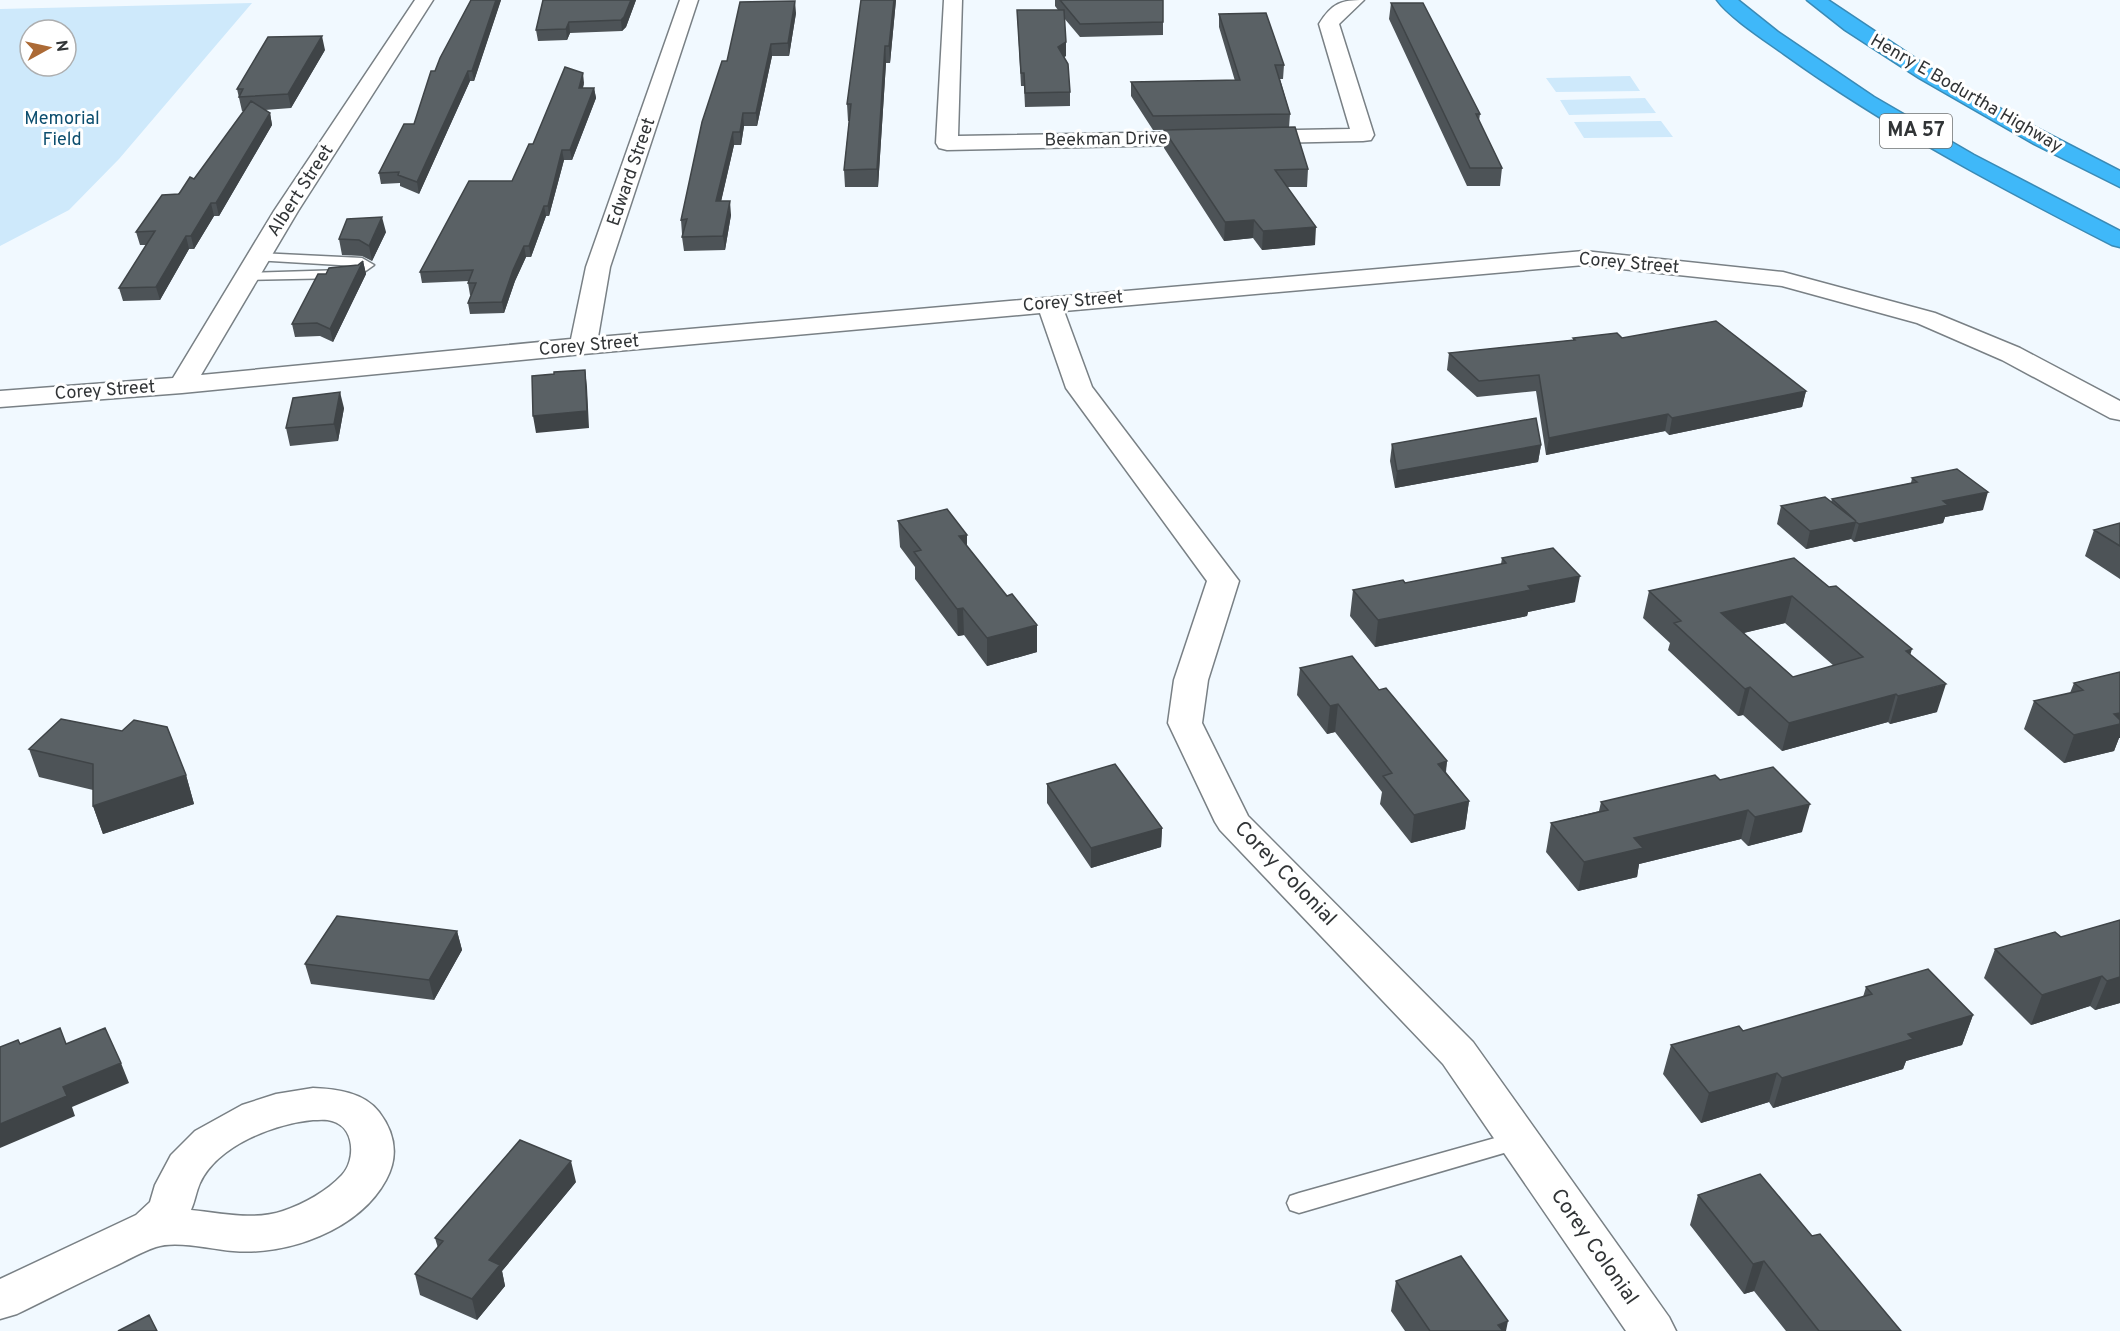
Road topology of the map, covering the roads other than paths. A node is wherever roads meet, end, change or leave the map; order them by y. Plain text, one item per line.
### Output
1 (424, 0) edge
2 (689, 0) edge
3 (953, 0) edge
4 (1355, 0) edge
5 (1708, 0) edge
6 (1726, 0) edge
7 (1816, 0) edge
8 (1816, 69) junction
9 (2120, 180) edge
10 (2120, 240) edge
11 (259, 257) junction
12 (247, 277) junction
13 (1049, 304) junction
14 (583, 346) junction
15 (182, 385) junction
16 (0, 399) edge
17 (2120, 412) edge
18 (1520, 1140) junction
19 (1299, 1203) dead end
20 (152, 1228) junction
21 (0, 1300) edge
22 (1652, 1331) edge

1 - 11 street, Albert Street
2 - 14 street, Edward Street
3 - 4 street, Beekman Drive
5 - 8 highway
6 - 8 highway, MA 57
7 - 9 highway, Henry E Bodurtha Highway / MA 57
8 - 10 highway, MA 57
11 - 12 street, Albert Street
11 - 12 lane
12 - 15 street, Albert Street
13 - 14 street, Corey Street
13 - 17 street, Corey Street
13 - 18 street, Corey Colonial
14 - 15 street, Corey Street
15 - 16 street, Corey Street
18 - 19 lane
18 - 22 street, Corey Colonial
20 - 20 street
20 - 21 street

